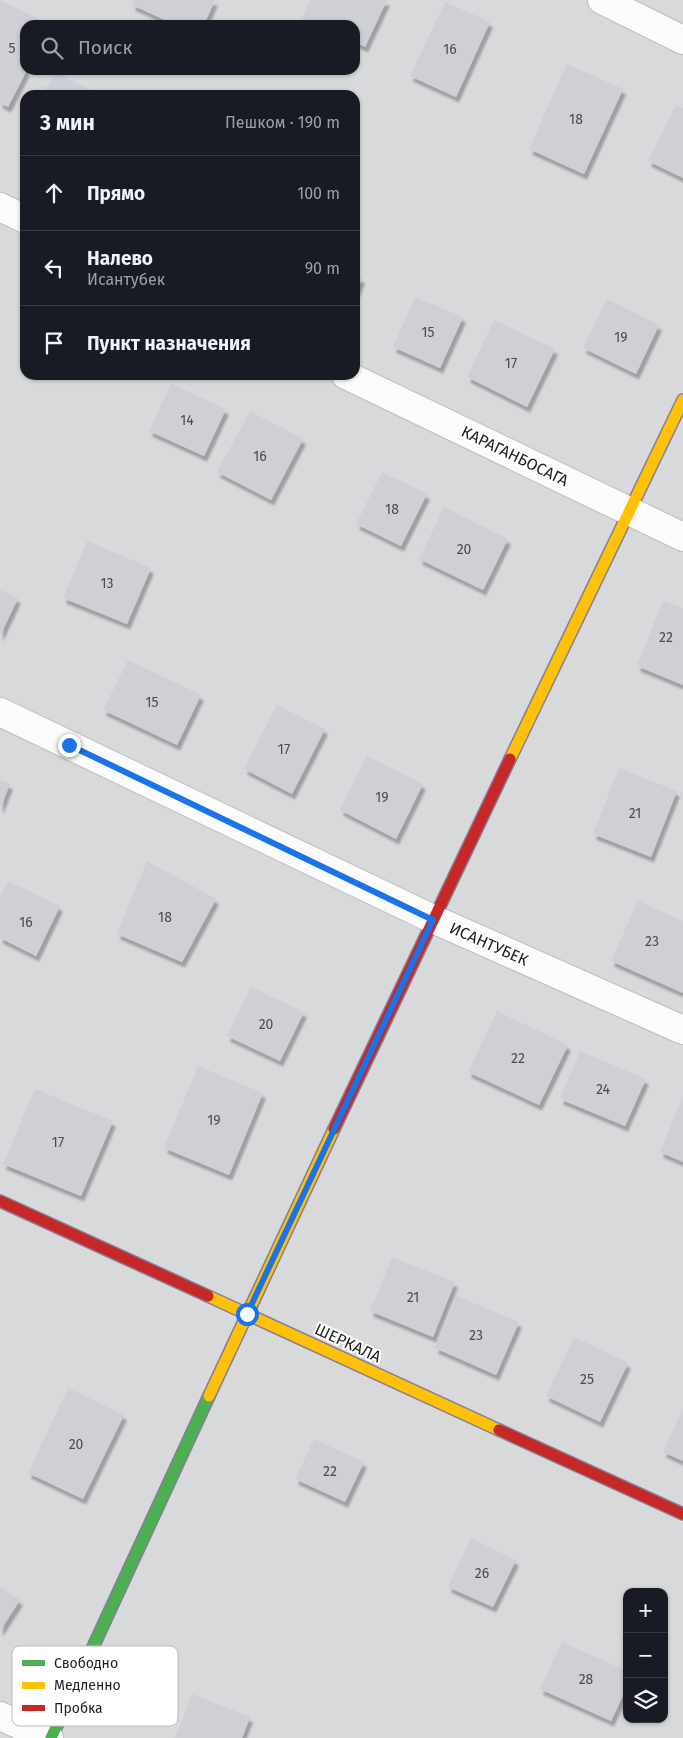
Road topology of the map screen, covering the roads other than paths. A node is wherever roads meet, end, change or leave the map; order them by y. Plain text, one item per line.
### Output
1 (602, 0) edge
2 (683, 40) edge
3 (0, 207) edge
4 (20, 217) edge
5 (356, 380) edge
6 (683, 400) edge
7 (629, 512) junction
8 (683, 537) edge
9 (0, 712) edge
10 (433, 920) junction
11 (683, 1030) edge
12 (0, 1201) edge
13 (247, 1314) junction
14 (683, 1514) edge
15 (93, 1646) edge
16 (0, 1716) edge
17 (12, 1721) edge
18 (23, 1726) edge
19 (56, 1726) edge
20 (50, 1738) edge

1 - 2 street
3 - 4 street
5 - 7 street, КАРАГАНБОСАГА
6 - 7 street
7 - 8 street, КАРАГАНБОСАГА
7 - 10 street
9 - 10 street, ИСАНТУБЕК
10 - 11 street, ИСАНТУБЕК
10 - 13 street
12 - 13 street, ШЕРКАЛА
13 - 14 street, ШЕРКАЛА
13 - 15 street
16 - 17 street
18 - 20 street
19 - 20 street

